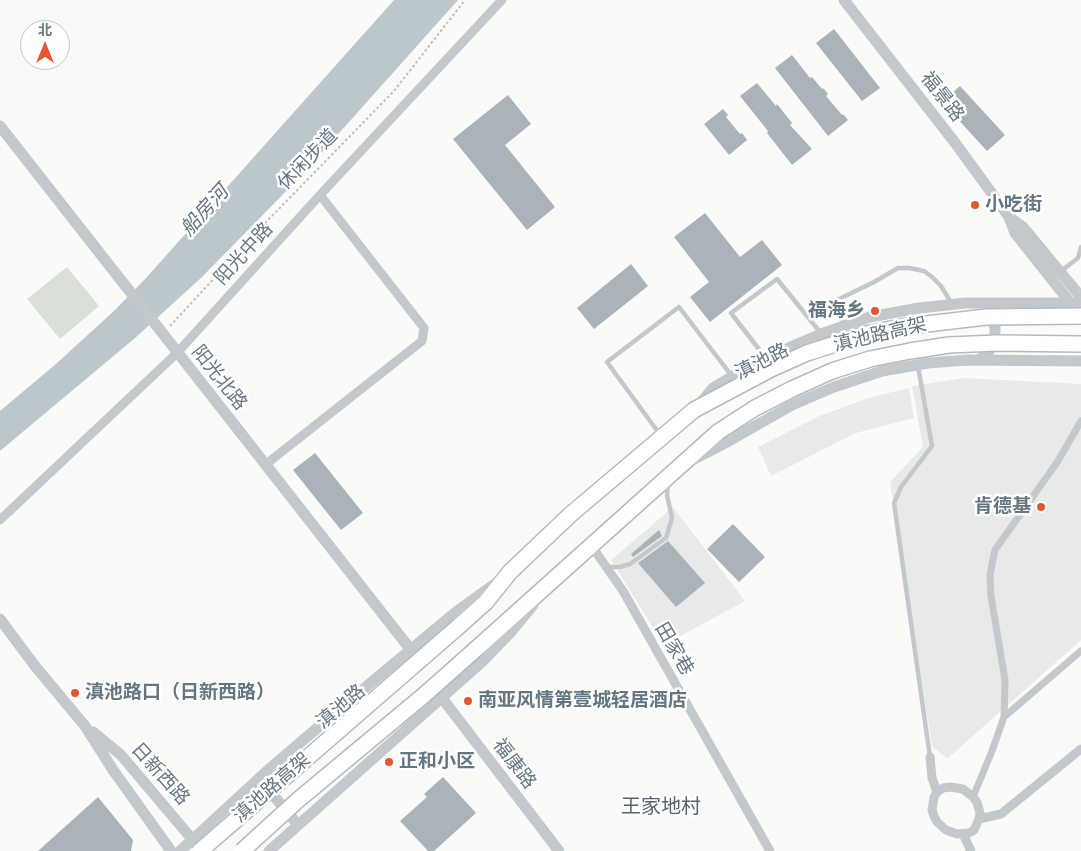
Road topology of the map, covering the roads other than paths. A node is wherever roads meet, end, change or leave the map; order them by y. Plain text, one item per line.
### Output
1 (502, 0) edge
2 (850, 3) edge
3 (0, 126) edge
4 (320, 194) junction
5 (1009, 217) junction
6 (1081, 247) edge
7 (1060, 272) junction
8 (1078, 301) edge
9 (977, 303) junction
10 (952, 305) junction
11 (1081, 311) edge
12 (1081, 316) edge
13 (843, 326) junction
14 (821, 334) junction
15 (1081, 344) edge
16 (178, 353) junction
17 (766, 358) junction
18 (979, 360) junction
19 (1081, 361) edge
20 (918, 365) junction
21 (732, 377) junction
22 (694, 410) junction
23 (1081, 421) edge
24 (662, 437) junction
25 (685, 463) junction
26 (265, 465) junction
27 (668, 478) junction
28 (0, 520) edge
29 (591, 544) junction
30 (607, 567) junction
31 (510, 572) junction
32 (554, 578) junction
33 (0, 620) edge
34 (458, 627) joint
35 (411, 650) junction
36 (1081, 651) edge
37 (442, 698) junction
38 (1004, 716) junction
39 (85, 726) junction
40 (1081, 749) edge
41 (930, 757) joint
42 (259, 778) junction
43 (937, 792) junction
44 (973, 797) junction
45 (979, 819) junction
46 (298, 825) junction
47 (963, 834) junction
48 (198, 847) edge
49 (171, 851) edge
50 (180, 851) edge
51 (242, 851) edge
52 (269, 851) edge
53 (559, 851) edge
54 (770, 851) edge
55 (971, 851) edge

1 - 4 street, 阳光中路
2 - 5 street, 福景路
3 - 16 street, 阳光北路
4 - 16 street, 阳光中路
4 - 26 street
5 - 7 street, 福景路
5 - 8 street, 福景路
6 - 7 lane
7 - 8 street, 福景路
8 - 9 street, 滇池路
8 - 11 street, 福景路
9 - 10 street, 滇池路
9 - 18 street
10 - 13 street, 滇池路
10 - 13 lane
12 - 22 main road, 滇池路高架, bridge
13 - 14 street, 滇池路
14 - 17 street, 滇池路
14 - 17 lane
15 - 25 main road, 滇池路高架, bridge
16 - 26 street, 阳光北路
16 - 28 street, 阳光中路
17 - 21 street, 滇池路
18 - 19 street
18 - 20 street
20 - 25 street
20 - 41 lane
21 - 22 street, 滇池路
21 - 24 lane
22 - 24 main road, 滇池路
23 - 38 street
24 - 31 main road, 滇池路
25 - 27 main road
26 - 35 street, 阳光北路
27 - 29 main road
27 - 30 lane
29 - 30 street, 田家巷
29 - 32 main road
30 - 54 street, 田家巷
31 - 34 main road, 滇池路
31 - 35 street, 滇池路
32 - 37 street
32 - 51 main road, 滇池路高架, bridge
33 - 39 street, 日新西路
34 - 48 main road, 滇池路高架, bridge
35 - 42 street, 滇池路
36 - 38 street
37 - 46 street
37 - 53 street, 福康路
38 - 44 street
39 - 48 street, 日新西路
39 - 49 street, 日新西路
40 - 45 street
41 - 43 street
42 - 46 street
42 - 48 street, 滇池路
43 - 44 street
43 - 47 street
44 - 45 street
45 - 47 street
46 - 52 street
47 - 55 street
48 - 50 street, 滇池路

